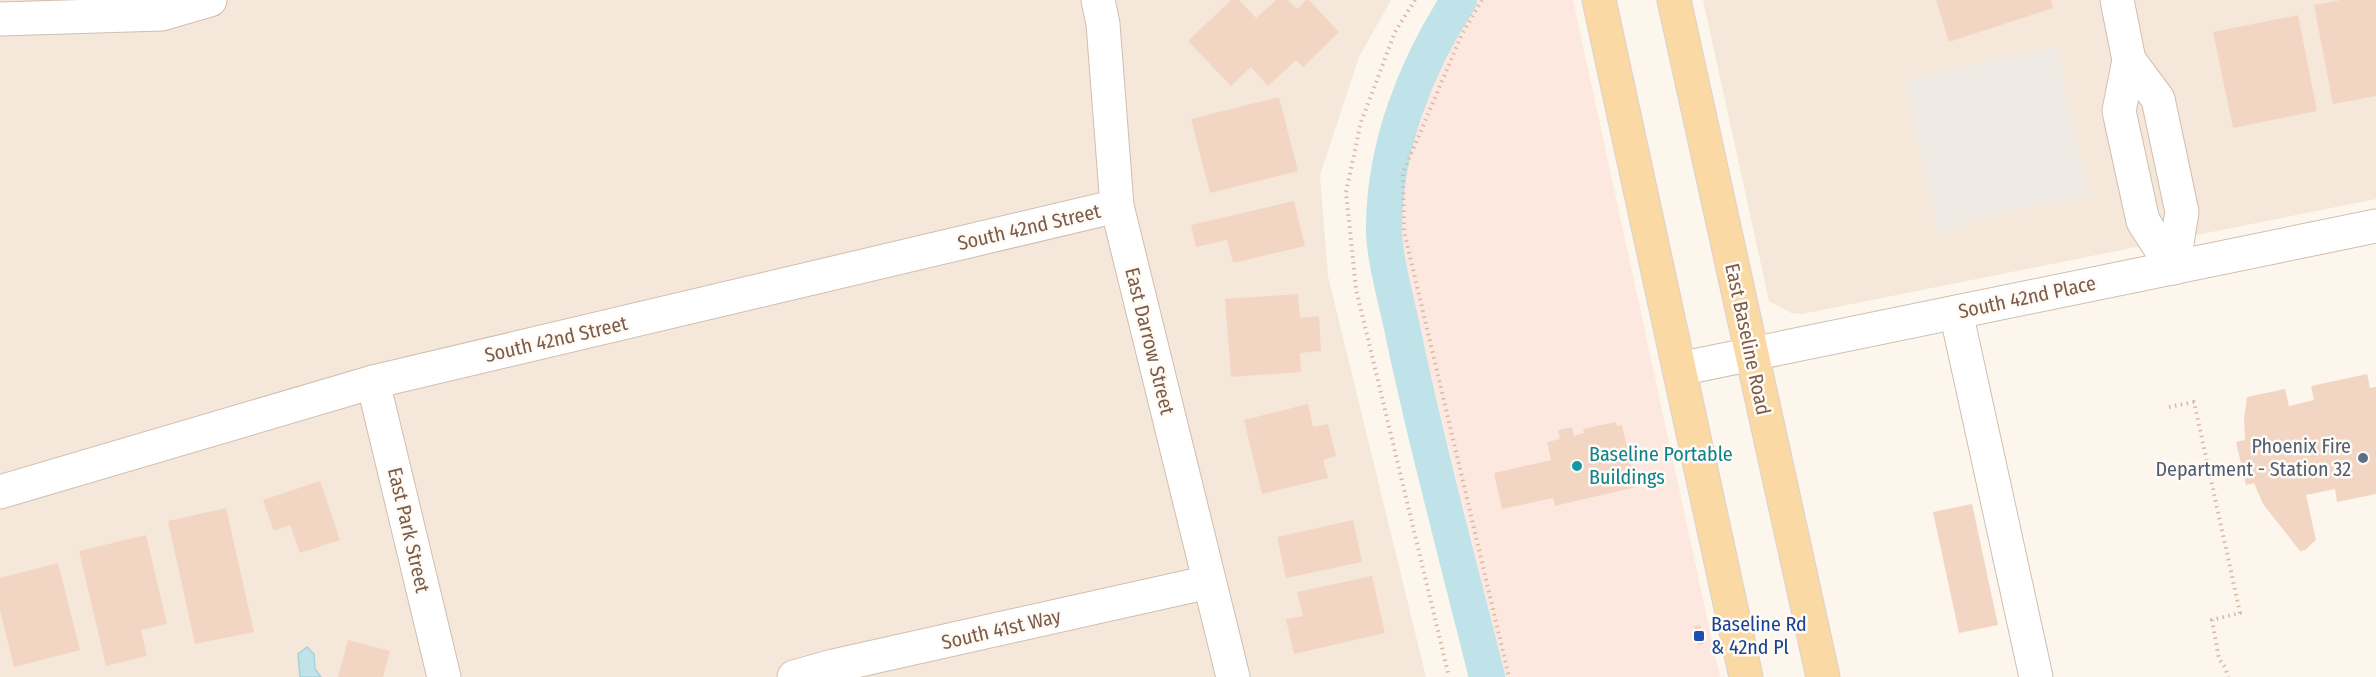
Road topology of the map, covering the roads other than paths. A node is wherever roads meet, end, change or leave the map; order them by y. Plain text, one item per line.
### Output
1 (210, 0) edge
2 (1098, 0) edge
3 (1599, 0) edge
4 (1674, 0) edge
5 (2117, 0) edge
6 (161, 7) edge
7 (0, 19) edge
8 (2129, 60) junction
9 (2164, 124) junction
10 (2123, 133) junction
11 (1117, 206) junction
12 (2376, 226) edge
13 (2173, 268) junction
14 (1956, 312) junction
15 (1751, 354) junction
16 (1679, 369) junction
17 (373, 382) junction
18 (0, 492) edge
19 (1209, 582) junction
20 (834, 671) edge
21 (444, 677) edge
22 (794, 677) edge
23 (1233, 677) edge
24 (1746, 677) edge
25 (1823, 677) edge
26 (2036, 677) edge

1 - 6 street
2 - 11 street, East Darrow Street
3 - 16 main road
4 - 15 main road, East Baseline Road
5 - 8 street
6 - 7 street
8 - 9 street
8 - 10 street
9 - 10 street
9 - 13 street
10 - 13 street
11 - 17 street, South 42nd Street
11 - 19 street, East Darrow Street
12 - 13 street, South 42nd Place
13 - 14 street, South 42nd Place
14 - 15 street, South 42nd Place
14 - 26 street
15 - 16 street, South 42nd Place
15 - 25 main road, East Baseline Road
16 - 24 main road
17 - 18 street, South 42nd Street
17 - 21 street, East Park Street
19 - 20 street, South 41st Way
19 - 23 street, East Darrow Street
20 - 22 street, South 41st Way

